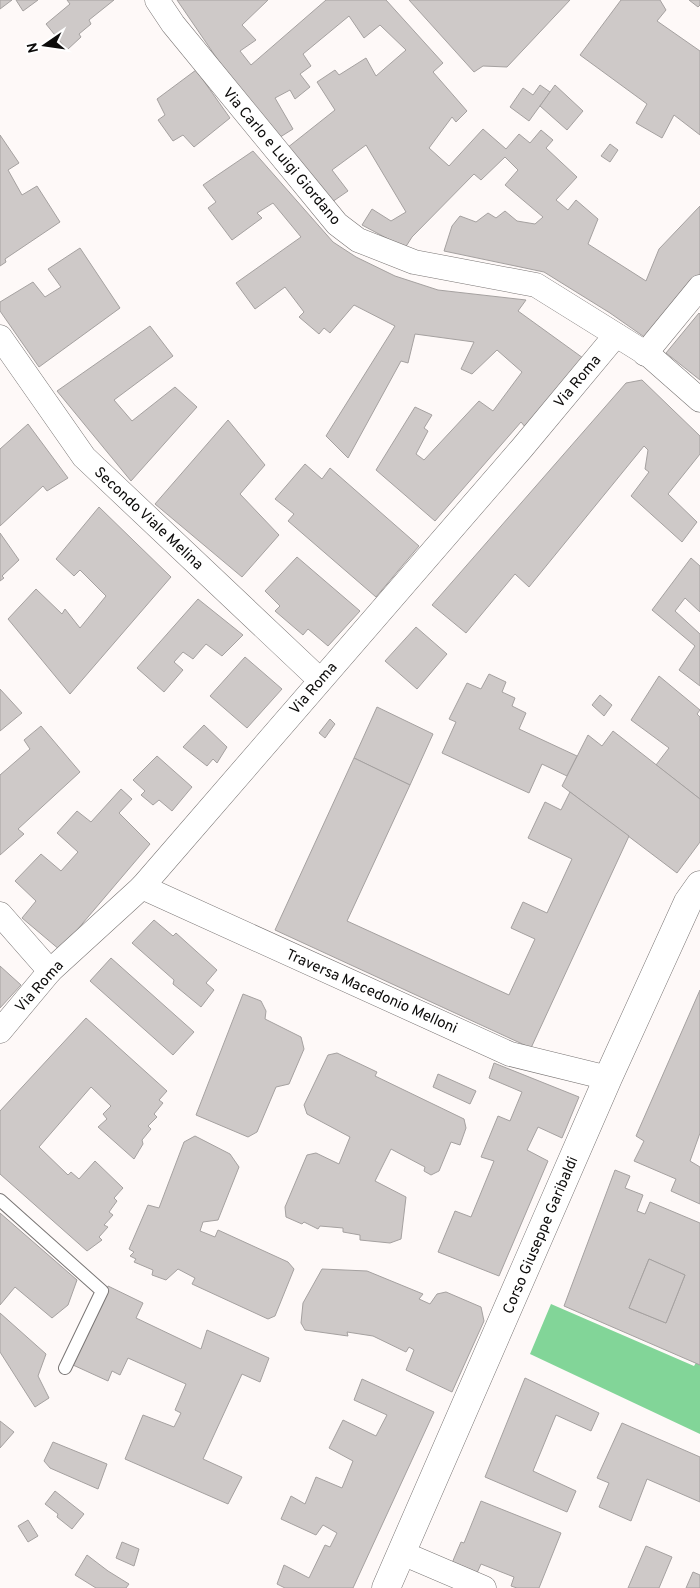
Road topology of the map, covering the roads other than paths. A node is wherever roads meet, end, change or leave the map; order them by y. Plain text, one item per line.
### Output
1 (157, 0) edge
2 (700, 287) edge
3 (616, 334) junction
4 (0, 337) edge
5 (645, 354) junction
6 (700, 400) edge
7 (320, 680) junction
8 (700, 885) edge
9 (142, 887) junction
10 (0, 914) edge
11 (50, 971) junction
12 (0, 1031) edge
13 (608, 1078) junction
14 (0, 1200) edge
15 (65, 1368) dead end
16 (402, 1553) junction
17 (386, 1588) edge
18 (484, 1588) edge

1 - 3 street, Via Carlo e Luigi Giordano
2 - 5 street
3 - 5 street, Via Carlo e Luigi Giordano
3 - 7 street, Via Roma
4 - 7 street, Secondo Viale Melina
5 - 6 street, Via Carlo e Luigi Giordano
7 - 9 street, Via Roma
8 - 13 main road, Corso Giuseppe Garibaldi
9 - 11 street, Via Roma
9 - 13 street, Traversa Macedonio Melloni
10 - 11 street
11 - 12 street, Via Roma
13 - 16 main road, Corso Giuseppe Garibaldi
14 - 15 lane
16 - 17 main road, Corso Giuseppe Garibaldi
16 - 18 street

